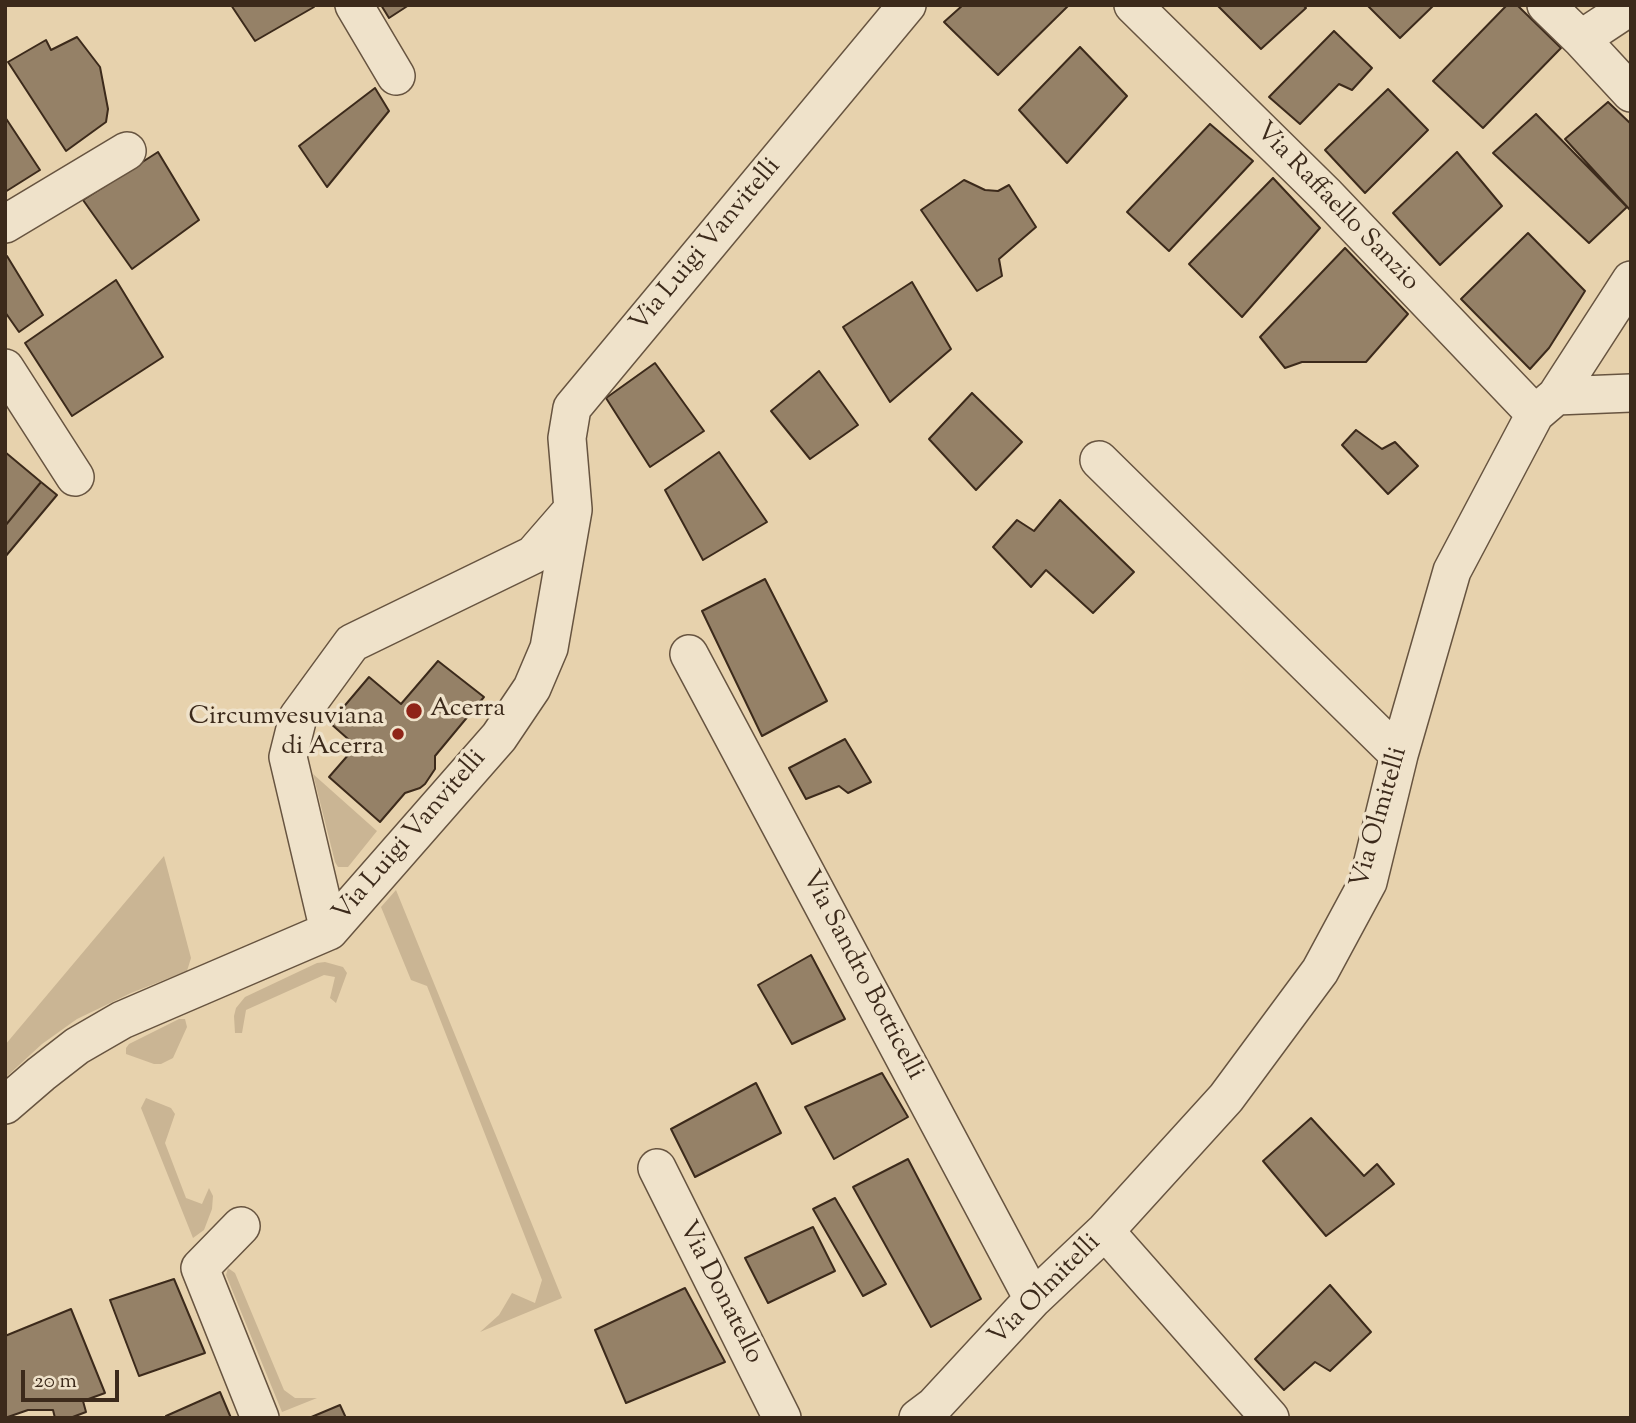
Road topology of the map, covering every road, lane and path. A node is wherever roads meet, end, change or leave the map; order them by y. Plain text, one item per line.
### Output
1 (354, 5) edge
2 (907, 5) edge
3 (1133, 5) edge
4 (1546, 5) edge
5 (1631, 6) edge
6 (1581, 39) junction
7 (396, 76) dead end
8 (1631, 93) edge
9 (127, 151) dead end
10 (5, 224) edge
11 (1631, 280) edge
12 (5, 368) edge
13 (1631, 394) edge
14 (1545, 405) junction
15 (1099, 460) dead end
16 (75, 477) dead end
17 (573, 509) junction
18 (689, 654) dead end
19 (1399, 755) junction
20 (329, 931) junction
21 (5, 1105) edge
22 (657, 1168) dead end
23 (241, 1226) dead end
24 (1105, 1231) junction
25 (1033, 1299) junction
26 (260, 1418) edge
27 (782, 1418) edge
28 (918, 1418) edge
29 (1270, 1418) edge

1 - 7 street
2 - 17 street, Via Luigi Vanvitelli
3 - 14 street, Via Raffaello Sanzio
4 - 6 street
5 - 6 street
6 - 8 street
9 - 10 street
11 - 14 street, Via Olmitelli
12 - 16 street
13 - 14 street
14 - 19 street, Via Olmitelli
15 - 19 street
17 - 20 street, Via Luigi Vanvitelli
17 - 20 street, Via Luigi Vanvitelli
18 - 25 street, Via Sandro Botticelli
19 - 24 street, Via Olmitelli
20 - 21 street, Via Luigi Vanvitelli
22 - 27 street, Via Donatello
23 - 26 street
24 - 25 street, Via Olmitelli
24 - 29 street
25 - 28 street, Via Olmitelli

